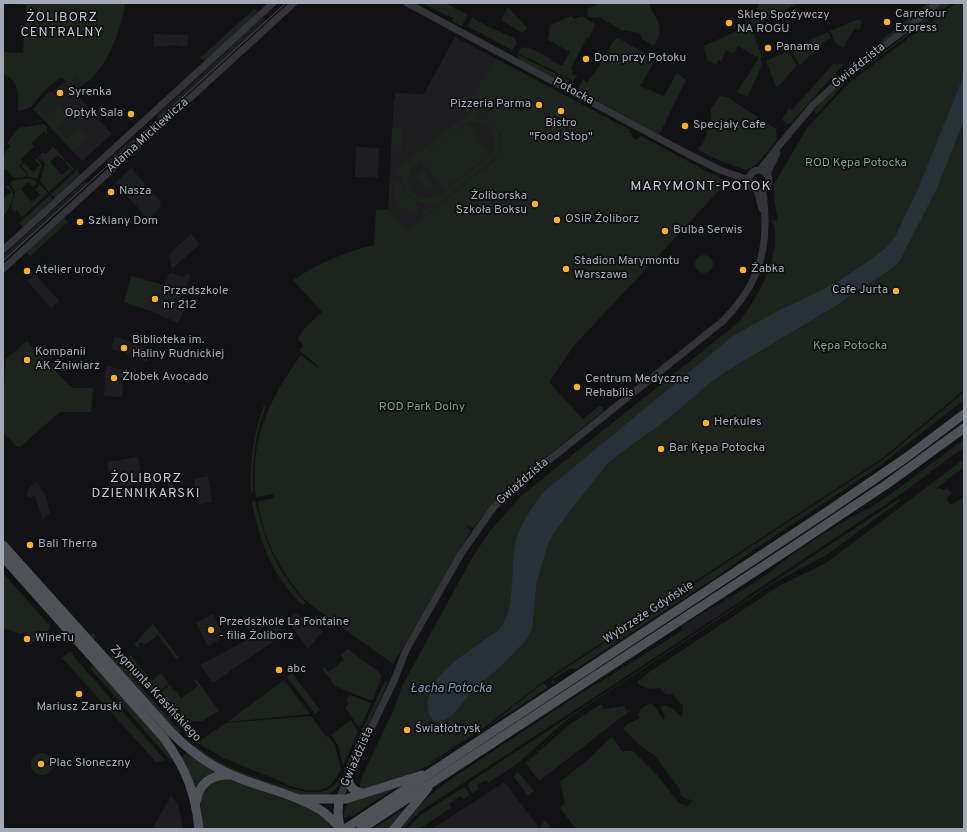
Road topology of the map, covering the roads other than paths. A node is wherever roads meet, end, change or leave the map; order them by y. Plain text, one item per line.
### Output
1 (273, 3) edge
2 (294, 3) edge
3 (407, 3) edge
4 (411, 3) edge
5 (937, 3) edge
6 (427, 14) junction
7 (150, 116) junction
8 (159, 126) junction
9 (787, 136) junction
10 (760, 170) junction
11 (86, 174) junction
12 (767, 174) junction
13 (750, 177) junction
14 (95, 185) junction
15 (759, 190) junction
16 (3, 250) edge
17 (3, 269) edge
18 (964, 414) edge
19 (964, 428) edge
20 (3, 545) edge
21 (3, 557) edge
22 (70, 626) junction
23 (233, 776) junction
24 (434, 776) junction
25 (348, 777) junction
26 (364, 793) junction
27 (339, 798) junction
28 (298, 799) junction
29 (196, 806) junction
30 (358, 826) edge
31 (199, 829) edge
32 (342, 829) edge
33 (394, 829) edge

1 - 7 street, Adama Mickiewicza
2 - 8 street, Adama Mickiewicza
3 - 6 street, Potocka
4 - 6 street, Potocka
5 - 9 street, Gwiaździsta
6 - 13 street, Potocka
7 - 8 street
7 - 11 street, Adama Mickiewicza
8 - 14 street, Adama Mickiewicza
9 - 10 street, Gwiaździsta
9 - 12 street, Gwiaździsta
10 - 12 street
10 - 13 street
11 - 14 street
11 - 16 street, Adama Mickiewicza
12 - 15 street
13 - 15 street
14 - 17 street, Adama Mickiewicza
15 - 25 street, Gwiaździsta
18 - 24 main road, Wybrzeże Gdyńskie
19 - 24 main road, Wybrzeże Gdyńskie
20 - 22 main road, Zygmunta Krasińskiego
21 - 22 main road, Zygmunta Krasińskiego
22 - 23 main road, Zygmunta Krasińskiego
22 - 29 main road, Zygmunta Krasińskiego
23 - 28 main road, Zygmunta Krasińskiego
23 - 29 main road
24 - 26 main road
24 - 30 main road, Wybrzeże Gdyńskie
24 - 33 main road
25 - 26 main road
25 - 27 street, Gwiaździsta
26 - 27 main road
27 - 28 main road
27 - 32 main road
28 - 32 main road, Zygmunta Krasińskiego
29 - 31 main road, Zygmunta Krasińskiego
30 - 32 main road, Wybrzeże Gdyńskie

